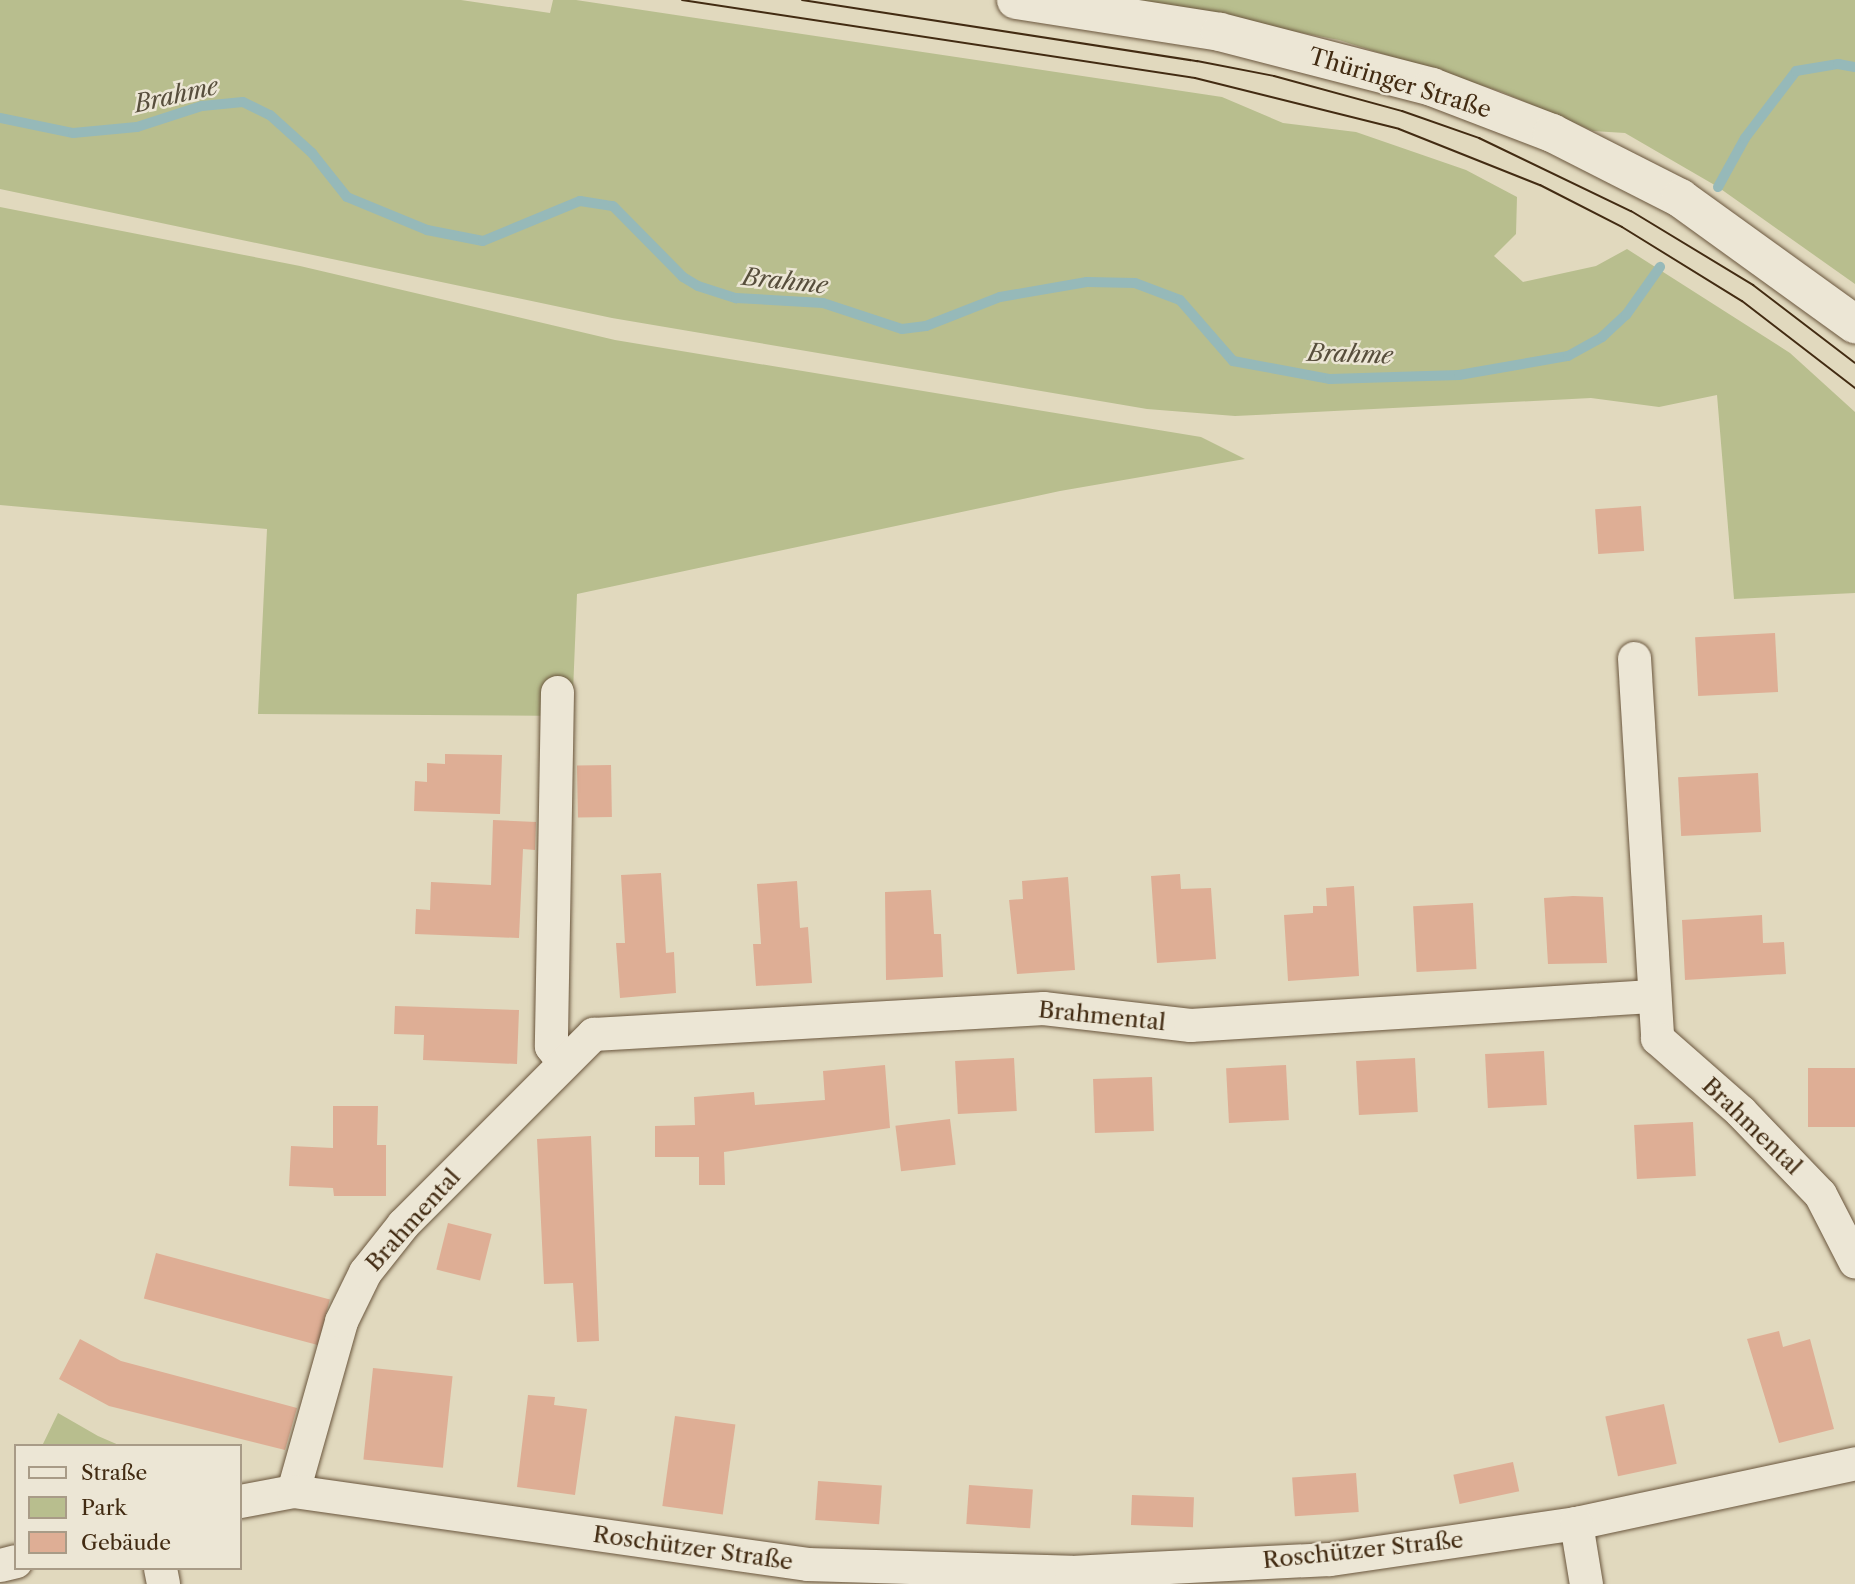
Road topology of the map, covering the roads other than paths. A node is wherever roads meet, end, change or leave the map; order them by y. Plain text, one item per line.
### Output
1 (1016, 0) edge
2 (1855, 324) edge
3 (1634, 658) dead end
4 (557, 692) dead end
5 (1651, 996) junction
6 (563, 1062) junction
7 (1855, 1262) edge
8 (1855, 1463) edge
9 (293, 1491) junction
10 (242, 1501) edge
11 (1576, 1523) junction
12 (1586, 1584) edge

1 - 2 main road, Thüringer Straße
3 - 5 street, Brahmental
4 - 6 street
5 - 6 street, Brahmental
5 - 7 street, Brahmental
6 - 9 street, Brahmental
8 - 11 street, Roschützer Straße
9 - 10 street, Roschützer Straße
9 - 11 street, Roschützer Straße
11 - 12 street

